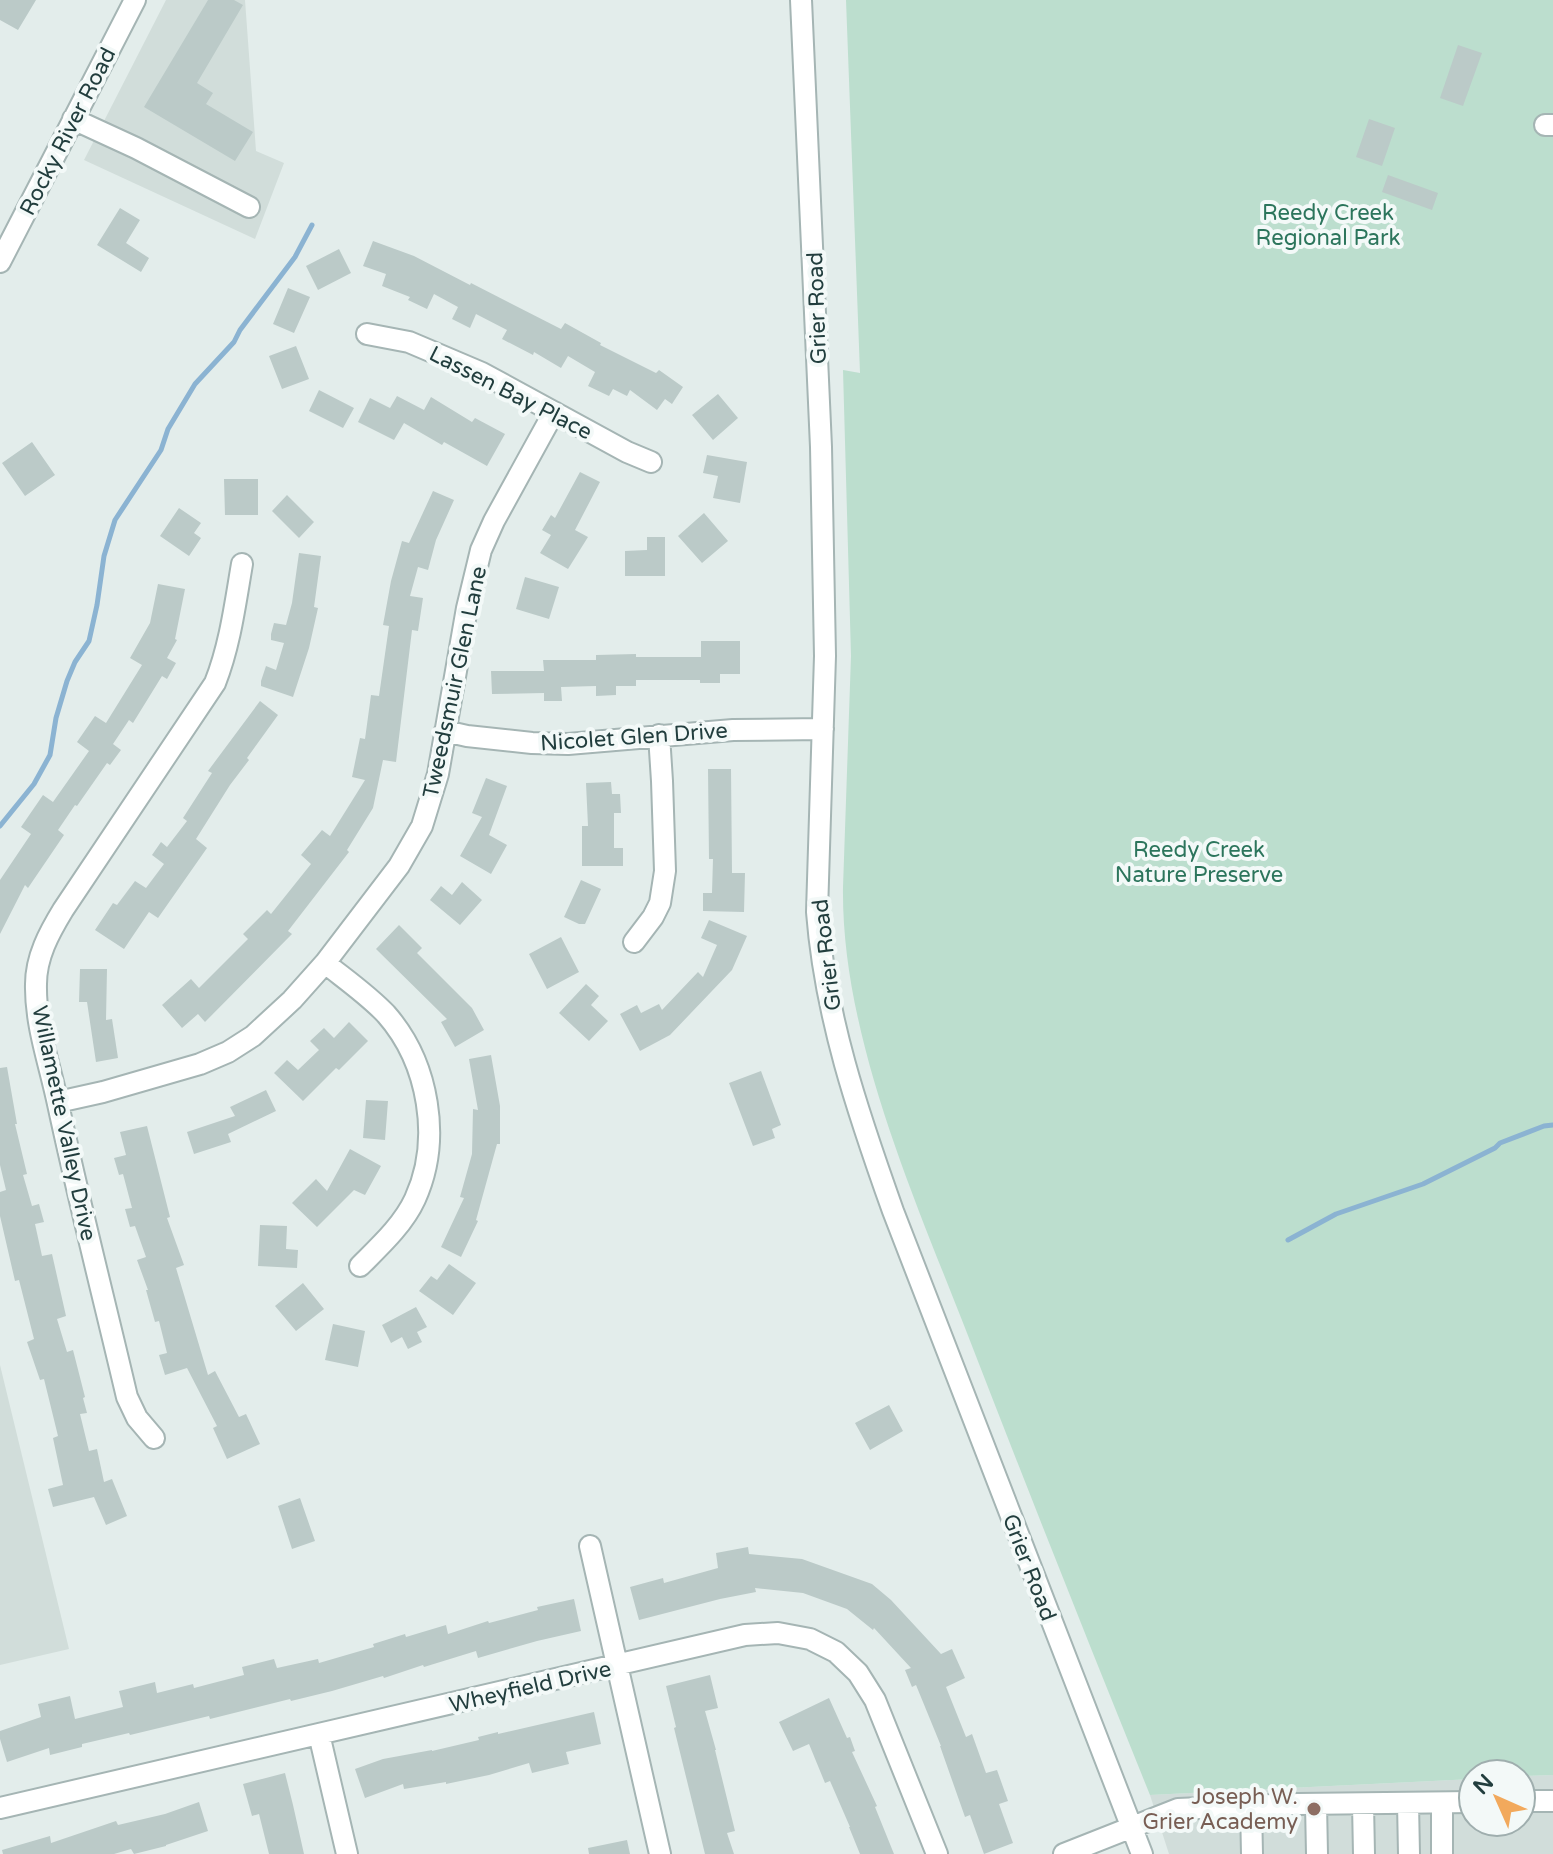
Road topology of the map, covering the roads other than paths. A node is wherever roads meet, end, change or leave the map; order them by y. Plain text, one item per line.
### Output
1 (135, 0) edge
2 (801, 0) edge
3 (73, 119) junction
4 (249, 207) dead end
5 (0, 262) edge
6 (367, 334) dead end
7 (554, 412) junction
8 (651, 462) dead end
9 (242, 564) dead end
10 (823, 729) junction
11 (445, 731) junction
12 (659, 735) junction
13 (634, 942) dead end
14 (325, 963) junction
15 (58, 1102) junction
16 (360, 1266) dead end
17 (154, 1438) dead end
18 (590, 1546) dead end
19 (617, 1666) junction
20 (319, 1734) junction
21 (1408, 1803) junction
22 (1442, 1803) junction
23 (1457, 1803) edge
24 (1316, 1804) junction
25 (1363, 1804) junction
26 (1251, 1806) junction
27 (0, 1808) edge
28 (1131, 1828) junction
29 (347, 1854) edge
30 (660, 1854) edge
31 (937, 1854) edge
32 (1064, 1854) edge
33 (1142, 1854) edge
34 (1252, 1854) edge
35 (1317, 1854) edge
36 (1364, 1854) edge
37 (1409, 1854) edge
38 (1442, 1854) edge

1 - 3 street, Rocky River Road
2 - 10 street, Grier Road
3 - 4 street
3 - 5 street, Rocky River Road
6 - 7 street, Lassen Bay Place
7 - 8 street, Lassen Bay Place
7 - 11 street, Tweedsmuir Glen Lane
9 - 15 street, Willamette Valley Drive
10 - 12 street, Nicolet Glen Drive
10 - 28 street, Grier Road
11 - 12 street, Nicolet Glen Drive
11 - 14 street, Tweedsmuir Glen Lane
12 - 13 street
14 - 15 street, Tweedsmuir Glen Lane
14 - 16 street
15 - 17 street, Willamette Valley Drive
18 - 19 street
19 - 20 street, Wheyfield Drive
19 - 30 street
19 - 31 street, Wheyfield Drive
20 - 27 street, Wheyfield Drive
20 - 29 street
21 - 22 street
21 - 25 street
21 - 37 street
22 - 23 street
22 - 38 street
24 - 25 street
24 - 26 street
24 - 35 street
25 - 36 street
26 - 28 street
26 - 34 street
28 - 32 street
28 - 33 street, Grier Road

